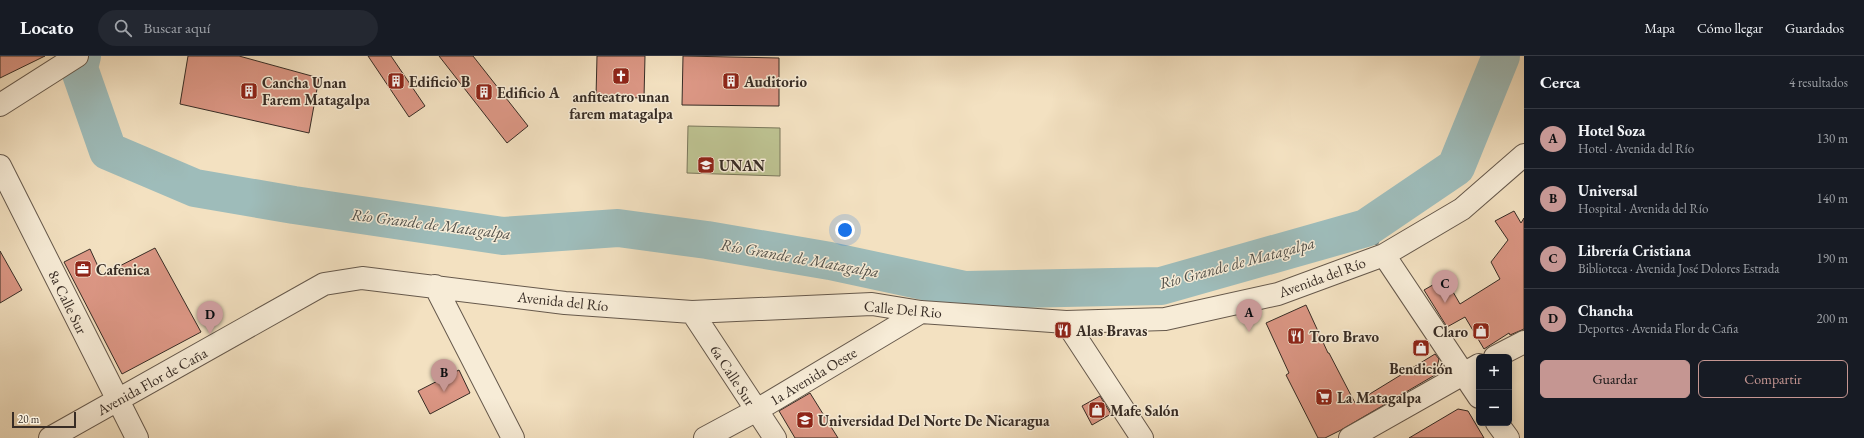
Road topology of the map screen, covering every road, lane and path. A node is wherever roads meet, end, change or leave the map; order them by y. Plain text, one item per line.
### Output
1 (77, 56) edge
2 (0, 105) edge
3 (1524, 155) edge
4 (0, 166) edge
5 (1384, 255) junction
6 (434, 286) junction
7 (692, 312) junction
8 (921, 312) junction
9 (1066, 322) junction
10 (1524, 342) edge
11 (1501, 354) edge
12 (1471, 369) edge
13 (1477, 390) edge
14 (117, 400) junction
15 (757, 410) junction
16 (1499, 426) edge
17 (50, 438) edge
18 (137, 438) edge
19 (513, 438) edge
20 (705, 438) edge
21 (775, 438) edge
22 (1142, 438) edge
23 (1350, 438) edge
24 (1508, 438) edge

1 - 2 street
3 - 5 street, Avenida del Río
4 - 14 street, 8a Calle Sur
5 - 9 street, Avenida del Río
5 - 12 street
6 - 7 street, Avenida del Río
6 - 14 street, Avenida Flor de Caña
6 - 19 street
7 - 8 street, Calle Del Rio
7 - 15 street, 6a Calle Sur
8 - 9 street, Calle Del Rio
8 - 15 street, 1a Avenida Oeste
9 - 22 street
10 - 11 street
12 - 13 street
12 - 23 street
14 - 17 street, Avenida Flor de Caña
14 - 18 street, 8a Calle Sur
15 - 20 street, 1a Avenida Oeste
15 - 21 street, 6a Calle Sur
16 - 24 street

